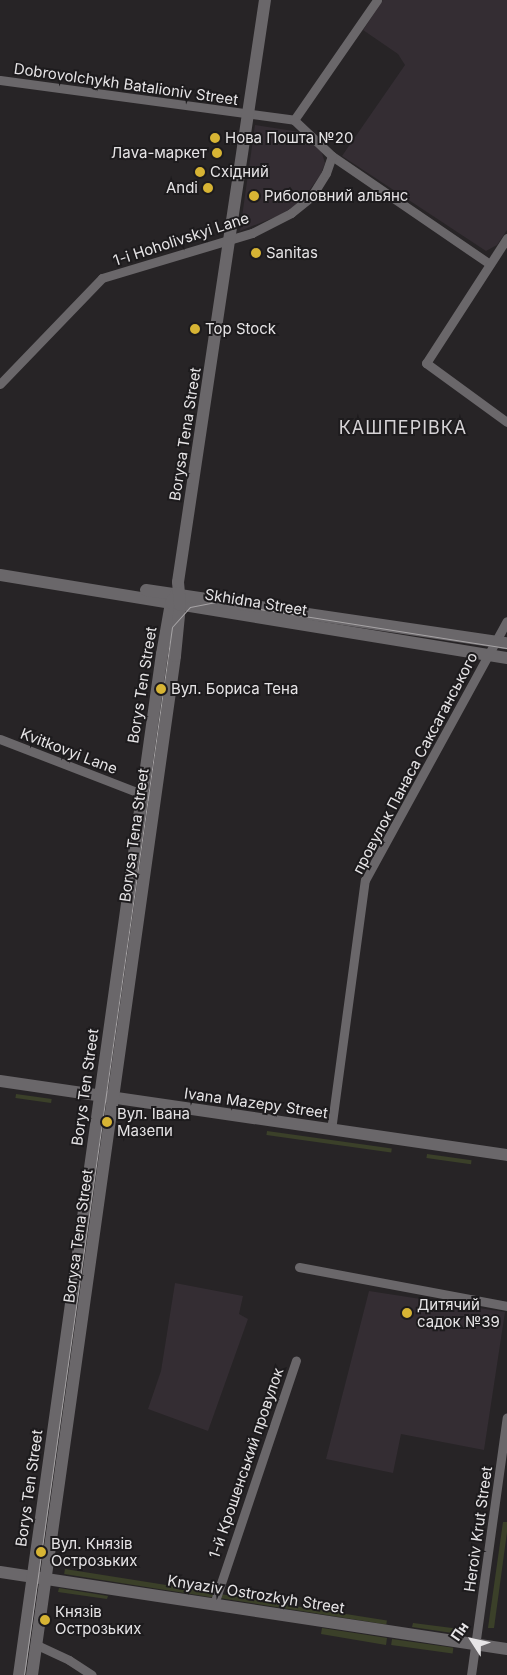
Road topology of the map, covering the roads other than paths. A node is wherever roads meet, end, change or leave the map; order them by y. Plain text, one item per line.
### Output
1 (265, 0) edge
2 (377, 0) edge
3 (0, 80) edge
4 (248, 115) junction
5 (294, 120) junction
6 (332, 156) junction
7 (507, 238) edge
8 (230, 240) junction
9 (490, 264) junction
10 (0, 384) edge
11 (507, 422) edge
12 (0, 567) edge
13 (0, 576) edge
14 (176, 601) junction
15 (507, 622) edge
16 (502, 643) edge
17 (489, 655) junction
18 (507, 658) edge
19 (0, 739) edge
20 (142, 795) junction
21 (155, 799) junction
22 (0, 1081) edge
23 (101, 1096) junction
24 (114, 1098) junction
25 (332, 1130) junction
26 (507, 1155) edge
27 (299, 1268) dead end
28 (507, 1306) edge
29 (296, 1360) dead end
30 (507, 1417) edge
31 (504, 1457) edge
32 (0, 1572) edge
33 (33, 1577) junction
34 (47, 1579) junction
35 (214, 1604) junction
36 (476, 1644) junction
37 (37, 1645) junction
38 (507, 1649) edge
39 (19, 1675) edge
40 (32, 1675) edge
41 (92, 1675) edge
42 (471, 1675) edge

1 - 4 street, Borysa Tena Street
2 - 5 street
3 - 4 street, Dobrovolchykh Batalioniv Street
4 - 5 street, Dobrovolchykh Batalioniv Street
4 - 8 street, Borysa Tena Street
5 - 6 street
6 - 8 street, 1-i Hoholivskyi Lane
6 - 9 street
7 - 9 street
8 - 10 street, 1-i Hoholivskyi Lane
8 - 14 street, Borysa Tena Street
9 - 11 street
12 - 14 street, Skhidna Street
13 - 14 street, Skhidna Street
14 - 16 street, Skhidna Street
14 - 17 street, Skhidna Street
14 - 20 street, Borys Ten Street
14 - 21 street, Borysa Tena Street
15 - 16 street, провулок Панаса Саксаганського
16 - 17 street, провулок Панаса Саксаганського
17 - 18 street, Skhidna Street
17 - 25 street, провулок Панаса Саксаганського
19 - 20 street, Kvitkovyi Lane
20 - 21 street, Kvitkovyi Lane
20 - 23 street, Borys Ten Street
21 - 24 street, Borysa Tena Street
22 - 23 street, Ivana Mazepy Street
23 - 24 street, Ivana Mazepy Street
23 - 33 street, Borys Ten Street
24 - 25 street, Ivana Mazepy Street
24 - 34 street, Borysa Tena Street
25 - 26 street, Ivana Mazepy Street
27 - 28 street
29 - 35 street, 1-й Крошенський провулок
30 - 31 street, Heroiv Krut Street
31 - 36 street, Heroiv Krut Street
32 - 33 street, Knyaziv Ostrozkyh Street
33 - 34 street, Knyaziv Ostrozkyh Street
33 - 39 street, Borys Ten Street
34 - 35 street, Knyaziv Ostrozkyh Street
34 - 37 street, Borysa Tena Street
35 - 36 street, Knyaziv Ostrozkyh Street
36 - 38 street, Knyaziv Ostrozkyh Street
36 - 42 street, Heroiv Krut Street
37 - 40 street, Borysa Tena Street
37 - 41 street

